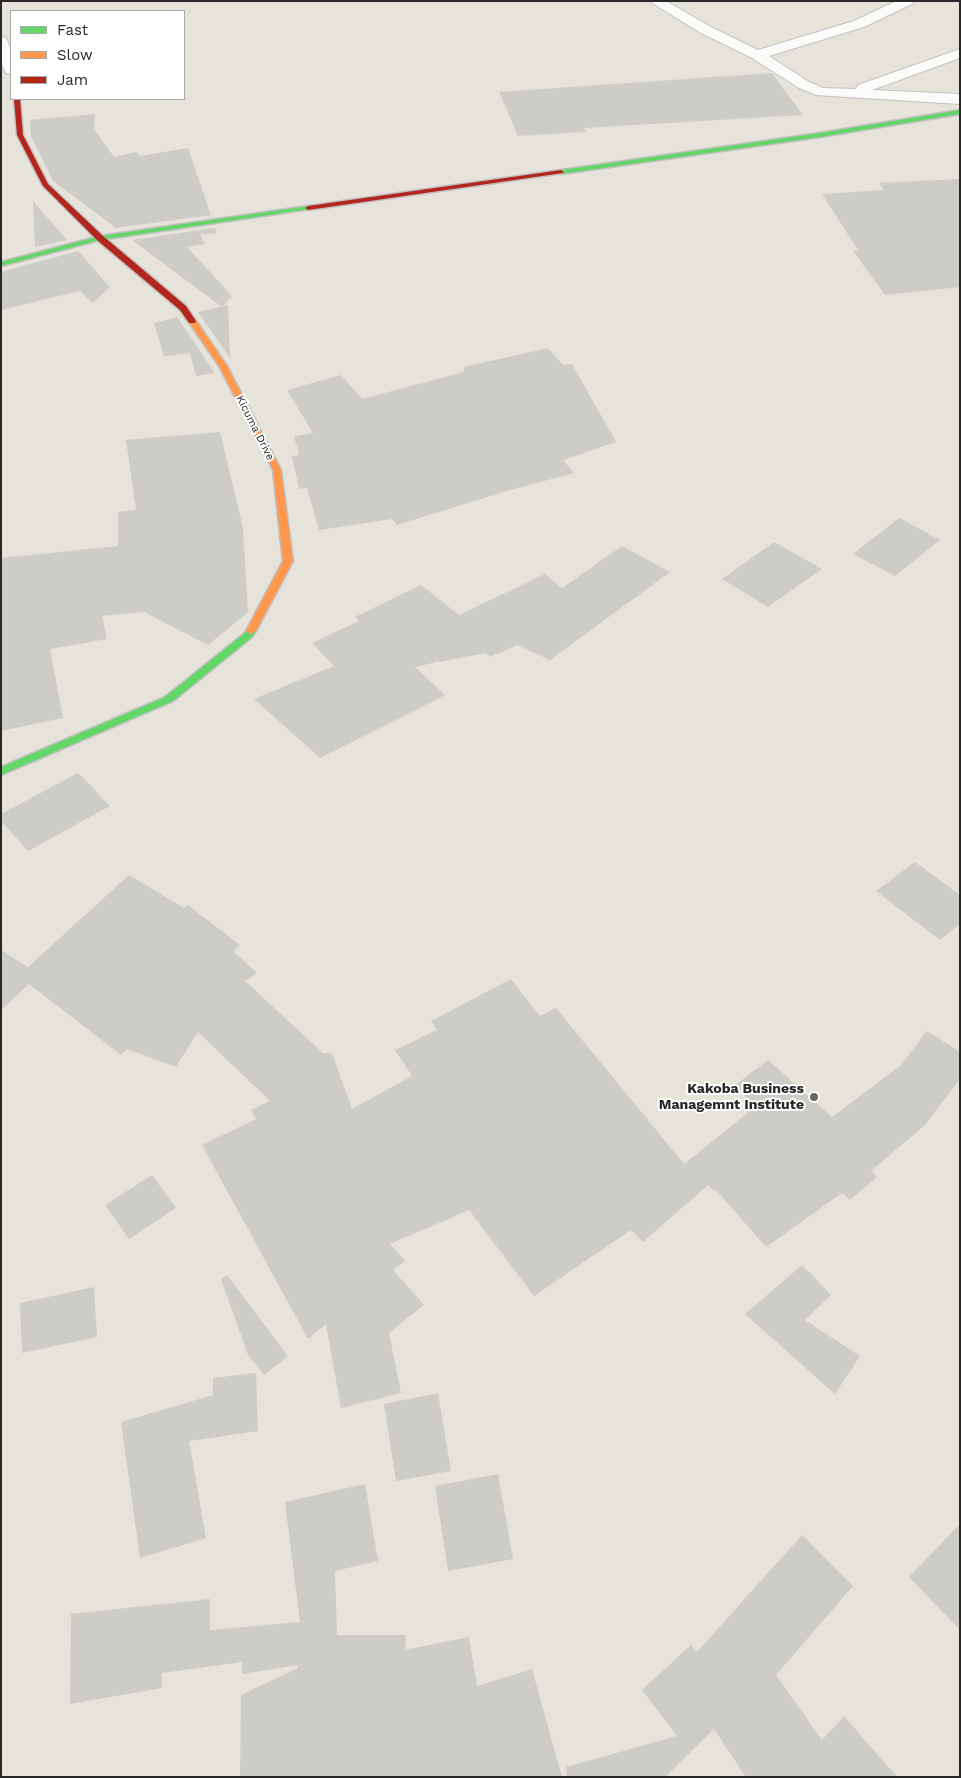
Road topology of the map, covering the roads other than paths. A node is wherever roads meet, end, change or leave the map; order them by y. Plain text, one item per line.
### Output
1 (656, 1) edge
2 (907, 1) edge
3 (1, 41) edge
4 (960, 53) edge
5 (757, 55) junction
6 (10, 67) edge
7 (847, 94) junction
8 (960, 99) edge
9 (17, 100) edge
10 (960, 112) edge
11 (100, 238) junction
12 (1, 264) edge
13 (1, 771) edge

1 - 5 street
2 - 5 street
3 - 6 street
4 - 7 street
5 - 7 street
7 - 8 street
9 - 11 street, Kicuma Drive
10 - 11 street
11 - 12 street
11 - 13 street, Kicuma Drive

